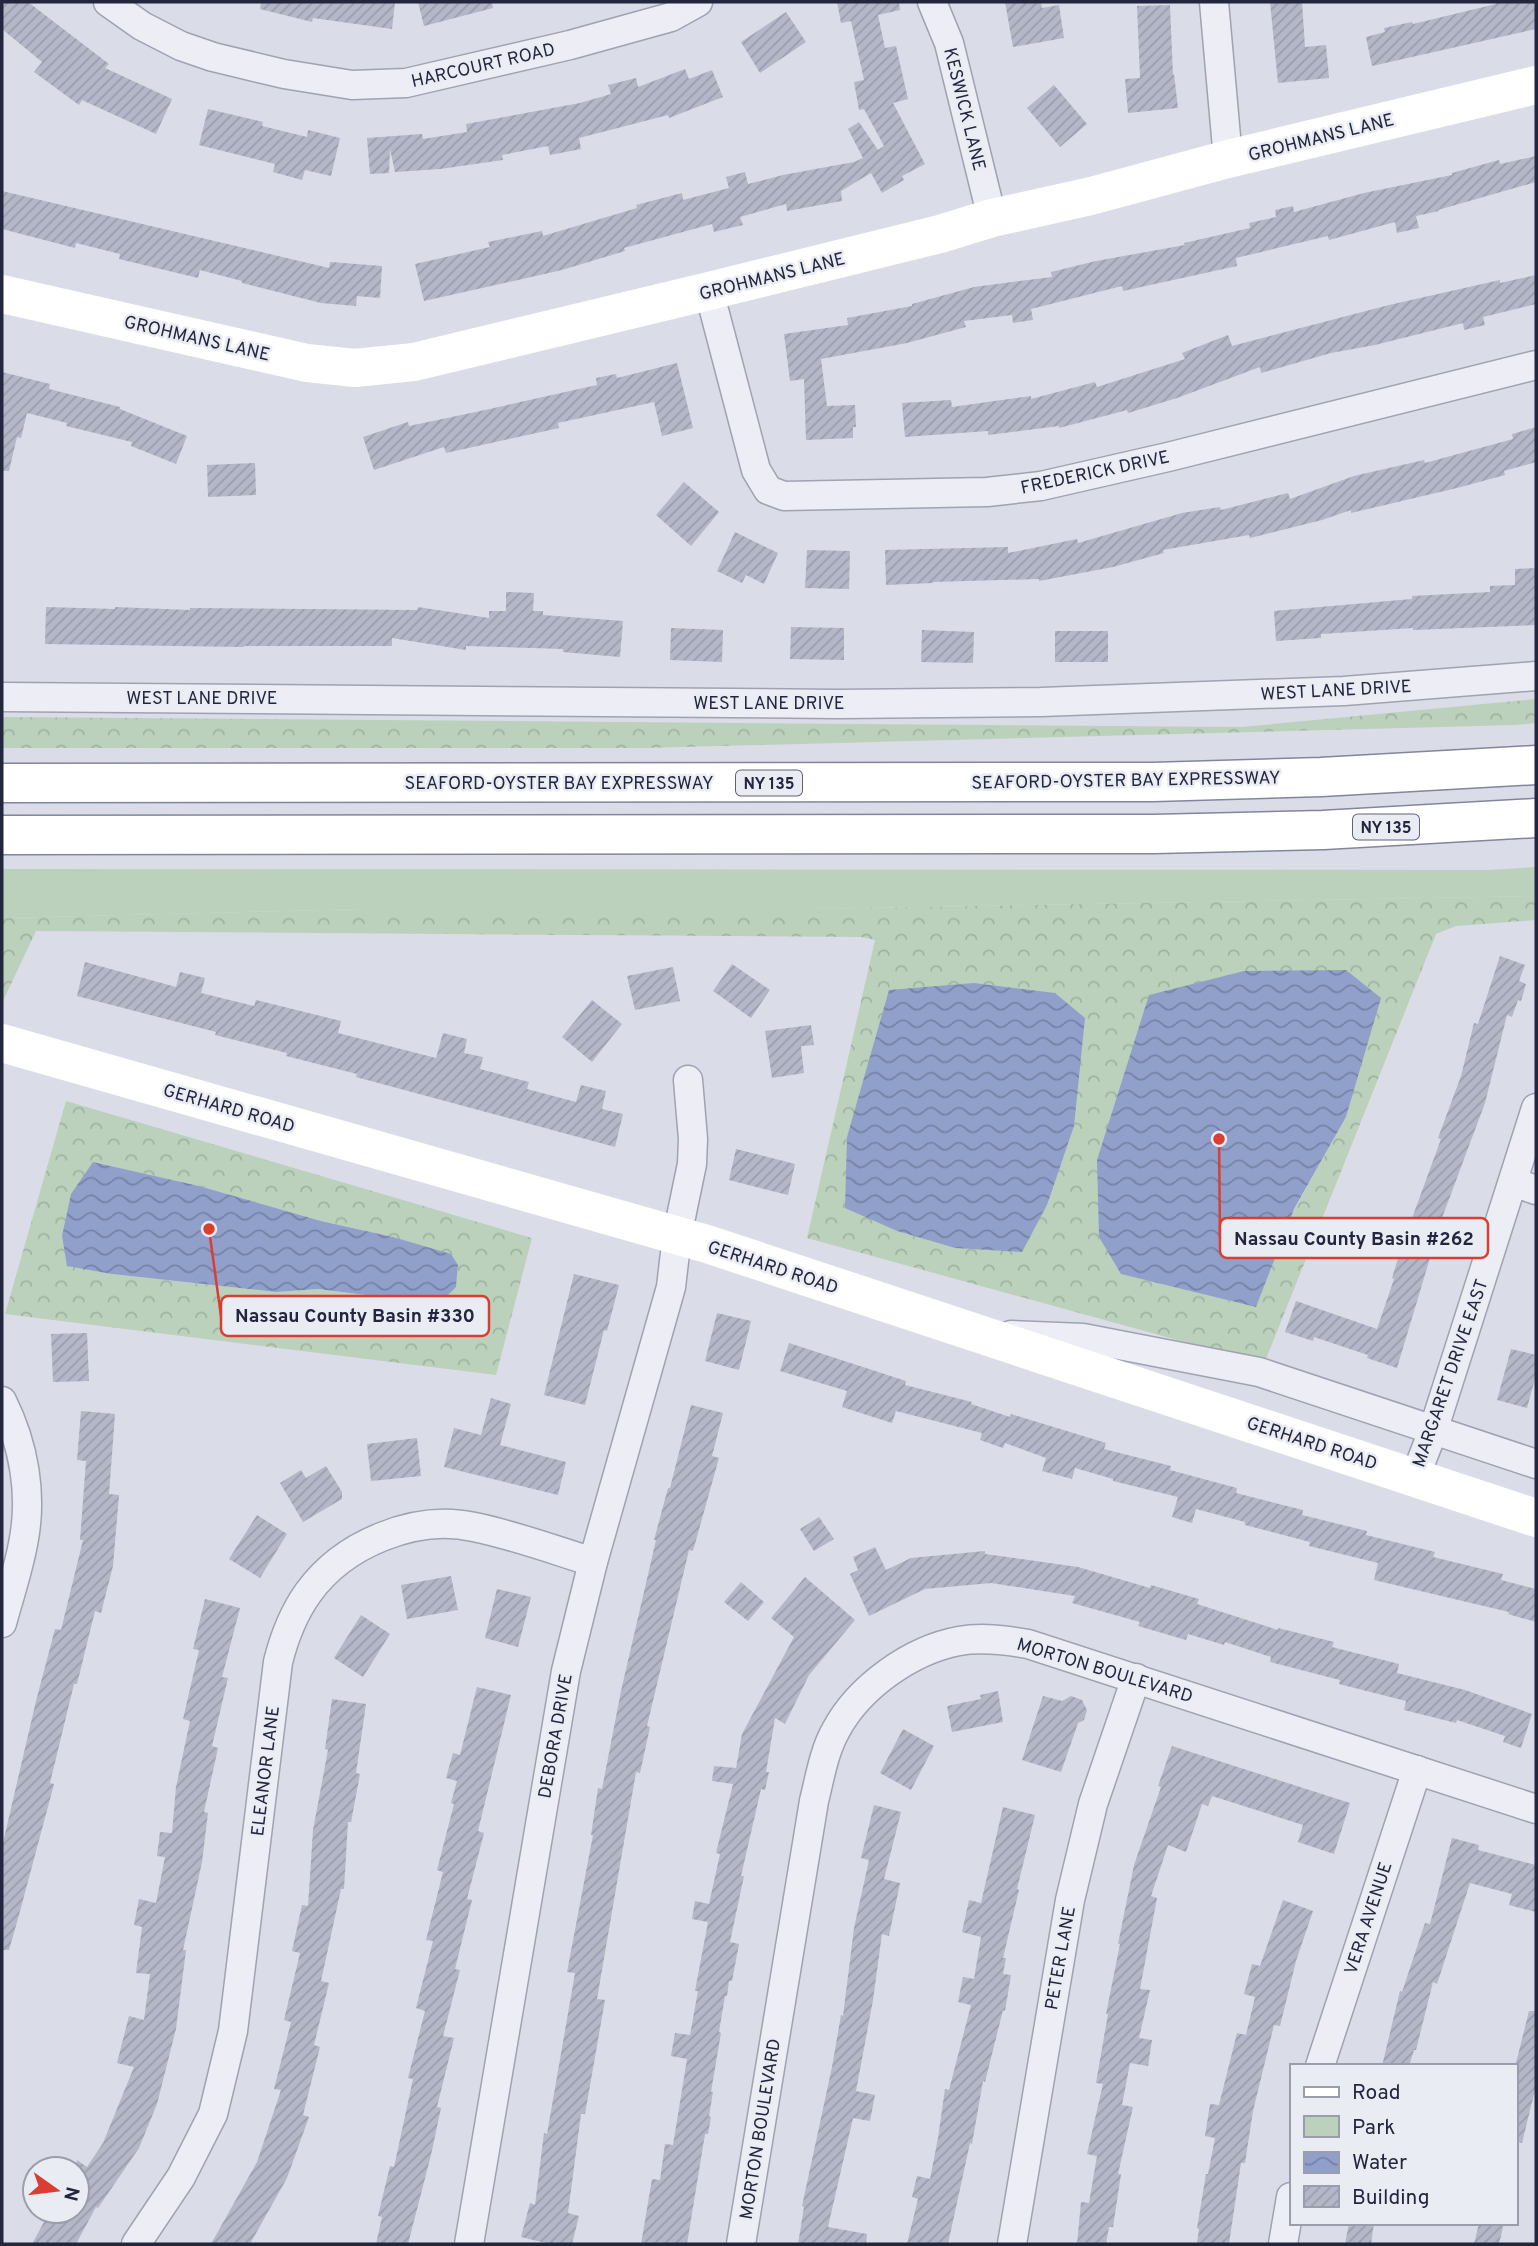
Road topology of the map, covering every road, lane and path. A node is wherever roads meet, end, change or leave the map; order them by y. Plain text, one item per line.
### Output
1 (108, 2) edge
2 (698, 2) edge
3 (932, 2) edge
4 (1214, 2) edge
5 (1536, 85) edge
6 (1228, 159) junction
7 (992, 218) junction
8 (709, 291) junction
9 (2, 294) edge
10 (1536, 365) edge
11 (1536, 676) edge
12 (2, 696) edge
13 (1536, 763) edge
14 (2, 783) edge
15 (1536, 820) edge
16 (2, 835) edge
17 (2, 1043) edge
18 (688, 1080) dead end
19 (1536, 1108) edge
20 (1525, 1186) edge
21 (677, 1236) junction
22 (980, 1333) junction
23 (2, 1401) edge
24 (1433, 1431) junction
25 (1536, 1464) edge
26 (1415, 1477) junction
27 (1536, 1518) edge
28 (593, 1562) junction
29 (2, 1623) edge
30 (1136, 1678) junction
31 (1417, 1770) junction
32 (1536, 1809) edge
33 (1321, 2064) edge
34 (1290, 2203) edge
35 (136, 2244) edge
36 (469, 2244) edge
37 (740, 2244) edge
38 (1012, 2244) edge
39 (1283, 2244) edge

1 - 2 street, HARCOURT ROAD
3 - 7 street, KESWICK LANE
4 - 6 street
5 - 6 main road, GROHMANS LANE
6 - 7 main road, GROHMANS LANE
7 - 8 main road, GROHMANS LANE
8 - 9 main road, GROHMANS LANE
8 - 10 street, FREDERICK DRIVE
11 - 12 street, WEST LANE DRIVE
13 - 14 main road, SEAFORD-OYSTER BAY EXPRESSWAY / NY 135
15 - 16 main road, NY 135
17 - 21 main road, GERHARD ROAD
18 - 21 street, DEBORA DRIVE
19 - 20 street, MARGARET DRIVE EAST
20 - 24 street, MARGARET DRIVE EAST
21 - 22 main road, GERHARD ROAD
21 - 28 street, DEBORA DRIVE
22 - 24 street
22 - 26 main road, GERHARD ROAD
23 - 29 street
24 - 25 street
24 - 26 street, MARGARET DRIVE EAST
26 - 27 main road, GERHARD ROAD
28 - 35 street, ELEANOR LANE
28 - 36 street, DEBORA DRIVE
30 - 31 street, MORTON BOULEVARD
30 - 37 street, MORTON BOULEVARD
30 - 38 street, PETER LANE
31 - 32 street, MORTON BOULEVARD
31 - 33 street, VERA AVENUE
34 - 39 street

